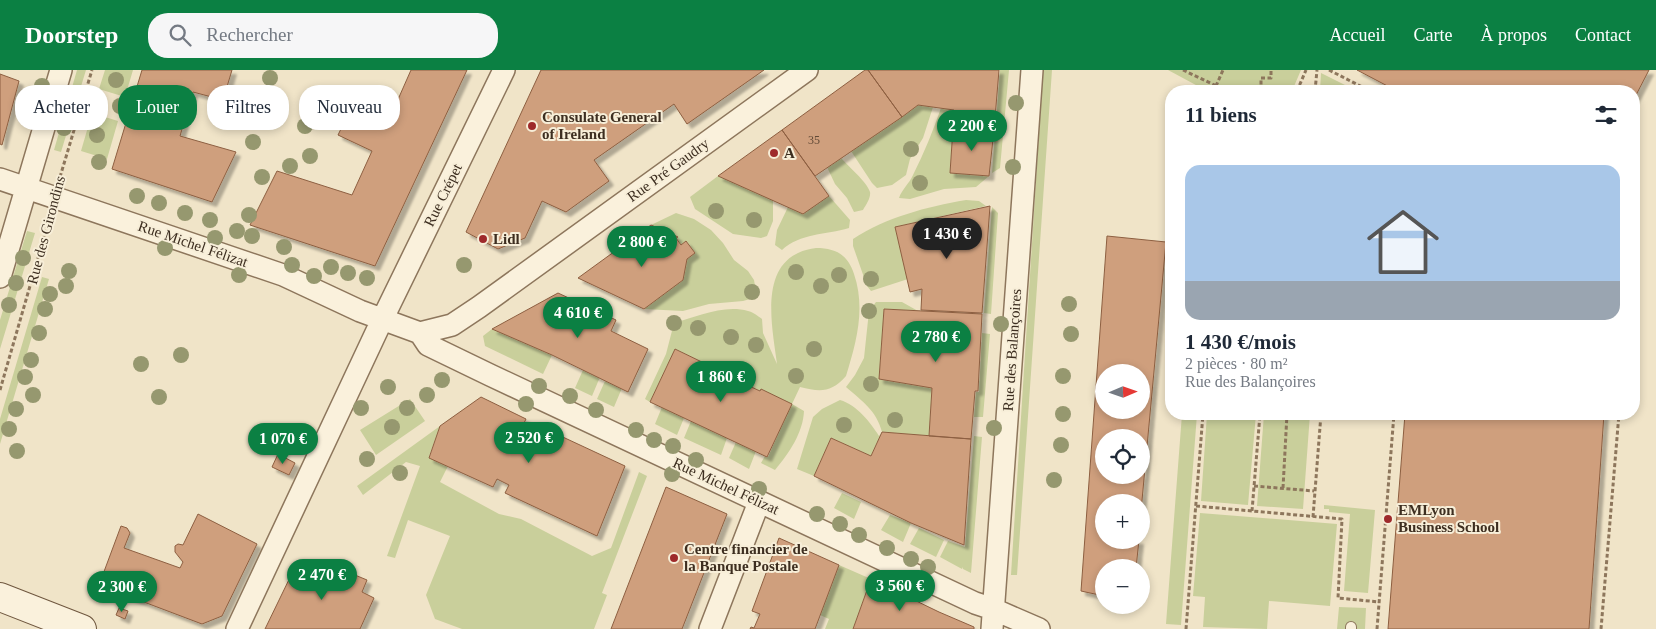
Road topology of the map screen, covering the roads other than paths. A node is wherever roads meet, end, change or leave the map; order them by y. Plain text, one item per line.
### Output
1 (62, 70) edge
2 (504, 70) edge
3 (807, 70) edge
4 (1032, 70) edge
5 (0, 179) edge
6 (26, 188) junction
7 (0, 277) edge
8 (382, 320) junction
9 (420, 333) junction
10 (759, 502) junction
11 (0, 597) edge
12 (993, 619) edge
13 (82, 629) edge
14 (237, 629) edge
15 (710, 629) edge
16 (1039, 629) edge

1 - 6 street, Rue des Girondins
2 - 8 street, Rue Crépet
3 - 9 street, Rue Pré Gaudry
4 - 12 street, Rue des Balançoires
5 - 6 street, Rue Michel Félizat
6 - 7 street, Rue des Girondins
6 - 8 street, Rue Michel Félizat
8 - 9 street
8 - 14 street
9 - 10 street, Rue Michel Félizat
10 - 12 street, Rue Michel Félizat
10 - 15 street
11 - 13 main road
12 - 16 street, Rue Michel Félizat

